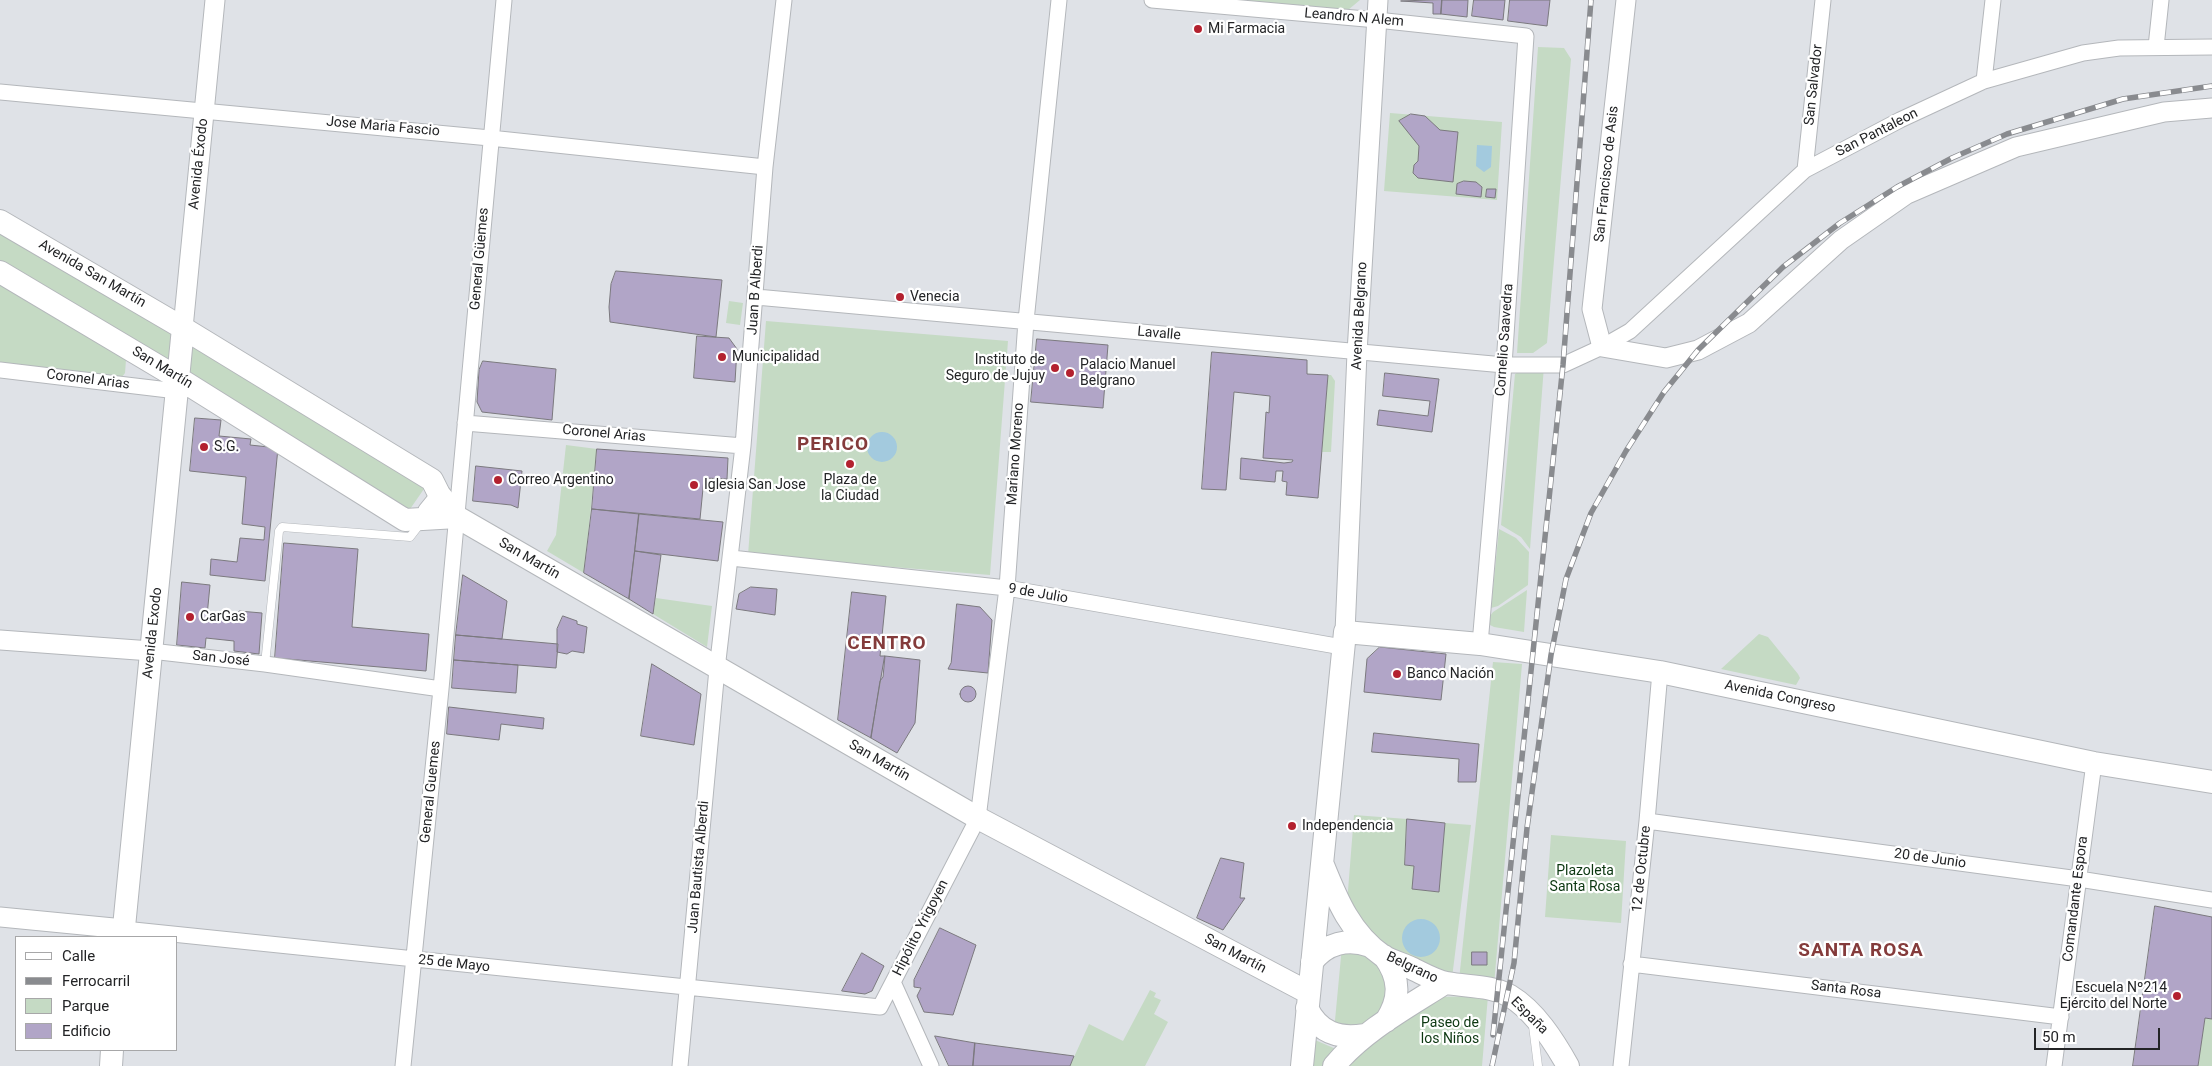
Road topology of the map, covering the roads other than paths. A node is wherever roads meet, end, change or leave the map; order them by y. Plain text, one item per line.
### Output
1 (215, 0) edge
2 (504, 0) edge
3 (784, 0) edge
4 (1059, 0) edge
5 (1152, 0) edge
6 (1157, 0) edge
7 (1378, 0) edge
8 (1626, 0) edge
9 (1823, 0) edge
10 (1993, 0) edge
11 (2161, 0) edge
12 (1240, 4) edge
13 (1264, 5) edge
14 (1377, 20) junction
15 (1526, 36) joint
16 (2212, 47) edge
17 (2156, 48) junction
18 (1984, 81) junction
19 (0, 92) edge
20 (2212, 108) edge
21 (204, 111) junction
22 (490, 138) junction
23 (765, 167) junction
24 (1805, 170) junction
25 (0, 221) edge
26 (0, 272) edge
27 (756, 297) junction
28 (1026, 322) junction
29 (183, 328) junction
30 (1602, 347) junction
31 (1357, 353) junction
32 (1504, 365) junction
33 (1563, 365) joint
34 (0, 370) edge
35 (178, 384) junction
36 (465, 423) junction
37 (743, 446) junction
38 (439, 494) junction
39 (457, 517) junction
40 (425, 518) junction
41 (731, 558) junction
42 (1007, 588) junction
43 (1344, 639) junction
44 (0, 640) edge
45 (1480, 644) junction
46 (151, 651) junction
47 (265, 664) junction
48 (717, 669) junction
49 (1660, 672) junction
50 (441, 689) junction
51 (2094, 763) junction
52 (2212, 782) edge
53 (978, 818) junction
54 (1647, 821) junction
55 (1321, 862) junction
56 (2079, 879) junction
57 (2212, 900) edge
58 (0, 917) edge
59 (124, 933) edge
60 (156, 936) edge
61 (178, 938) edge
62 (1377, 951) junction
63 (414, 960) junction
64 (1312, 962) junction
65 (1631, 964) junction
66 (893, 982) junction
67 (1444, 983) junction
68 (687, 987) junction
69 (1308, 1001) junction
70 (880, 1007) junction
71 (903, 1007) junction
72 (1532, 1016) junction
73 (2061, 1017) junction
74 (1386, 1021) junction
75 (1364, 1035) junction
76 (112, 1051) edge
77 (111, 1066) edge
78 (403, 1066) edge
79 (680, 1066) edge
80 (931, 1066) edge
81 (1302, 1066) edge
82 (1334, 1066) edge
83 (1538, 1066) edge
84 (1568, 1066) edge
85 (1621, 1066) edge
86 (2054, 1066) edge

1 - 21 street, Avenida Éxodo
2 - 22 street, General Güemes
3 - 23 street, Juan B Alberdi
4 - 28 street, Mariano Moreno
5 - 6 street, Leandro N Alem
6 - 12 street, Leandro N Alem
7 - 14 street, Avenida Belgrano
8 - 30 street, San Francisco de Asis
9 - 24 street, San Salvador
10 - 18 street
11 - 17 street
12 - 13 street, Leandro N Alem
13 - 14 street, Leandro N Alem
14 - 15 street, Leandro N Alem
14 - 31 street, Avenida Belgrano
15 - 32 street, Cornelio Saavedra
16 - 17 street, San Pantaleon
17 - 18 street, San Pantaleon
18 - 24 street, San Pantaleon
19 - 21 street, Jose Maria Fascio
20 - 30 street
21 - 22 street, Jose Maria Fascio
21 - 29 street, Avenida Éxodo
22 - 23 street, Jose Maria Fascio
22 - 36 street, General Güemes
23 - 27 street, Juan B Alberdi
24 - 30 street, San Pantaleon
25 - 29 main road, Avenida San Martín
26 - 35 main road, San Martín
27 - 28 street, Lavalle
27 - 37 street, Juan B Alberdi
28 - 31 street, Lavalle
28 - 42 street, Mariano Moreno
29 - 35 main road, Avenida Exodo
29 - 38 main road, San Martín
30 - 33 street, San Pantaleon
31 - 32 street, Lavalle
31 - 43 street, Avenida Belgrano
32 - 33 street, Lavalle
32 - 45 street, Cornelio Saavedra
34 - 35 street, Coronel Arias
35 - 40 main road, San Martín
35 - 46 main road, Avenida Exodo
36 - 37 street, Coronel Arias
36 - 39 street, General Güemes
37 - 41 street, Juan B Alberdi
38 - 39 main road, San Martín
38 - 40 street
39 - 40 main road, San Martín
39 - 48 main road, San Martín
39 - 50 street, General Guemes
40 - 47 lane
41 - 42 street, 9 de Julio
41 - 48 street, Juan B Alberdi
42 - 43 street, 9 de Julio
42 - 53 street, Mariano Moreno
43 - 45 main road, Avenida Congreso
43 - 55 main road, Belgrano
44 - 46 street, San José
45 - 49 main road, Avenida Congreso
46 - 47 street, San José
46 - 59 main road, Avenida Exodo
47 - 50 street, San José
48 - 53 main road, San Martín
48 - 68 street, Juan Bautista Alberdi
49 - 51 main road, Avenida Congreso
49 - 54 street, 12 de Octubre
50 - 63 street, General Guemes
51 - 52 main road, Avenida Congreso
51 - 56 street, Comandante Espora
53 - 66 street, Hipólito Yrigoyen
53 - 69 main road, San Martín
54 - 56 street, 20 de Junio
54 - 65 street, 12 de Octubre
55 - 62 main road, Belgrano
55 - 64 main road, Belgrano
56 - 57 street, 20 de Junio
56 - 73 street, Comandante Espora
58 - 59 street, 25 de Mayo
59 - 60 street, 25 de Mayo
61 - 63 street, 25 de Mayo
62 - 64 main road
62 - 67 main road, Belgrano
62 - 74 main road
63 - 68 street, 25 de Mayo
63 - 78 street, General Guemes
64 - 69 main road, Belgrano
65 - 73 street, Santa Rosa
65 - 85 street, 12 de Octubre
66 - 70 street
66 - 71 street, Hipólito Yrigoyen
67 - 72 main road, España
67 - 74 main road, Belgrano
68 - 70 street, 25 de Mayo
68 - 79 street, Juan Bautista Alberdi
69 - 75 main road
69 - 81 main road, Belgrano
70 - 71 street, 25 de Mayo
71 - 80 street, Hipólito Yrigoyen
72 - 83 lane
72 - 84 main road, España
73 - 86 street, Comandante Espora
74 - 75 main road, Belgrano
75 - 82 main road, Belgrano
76 - 77 main road

